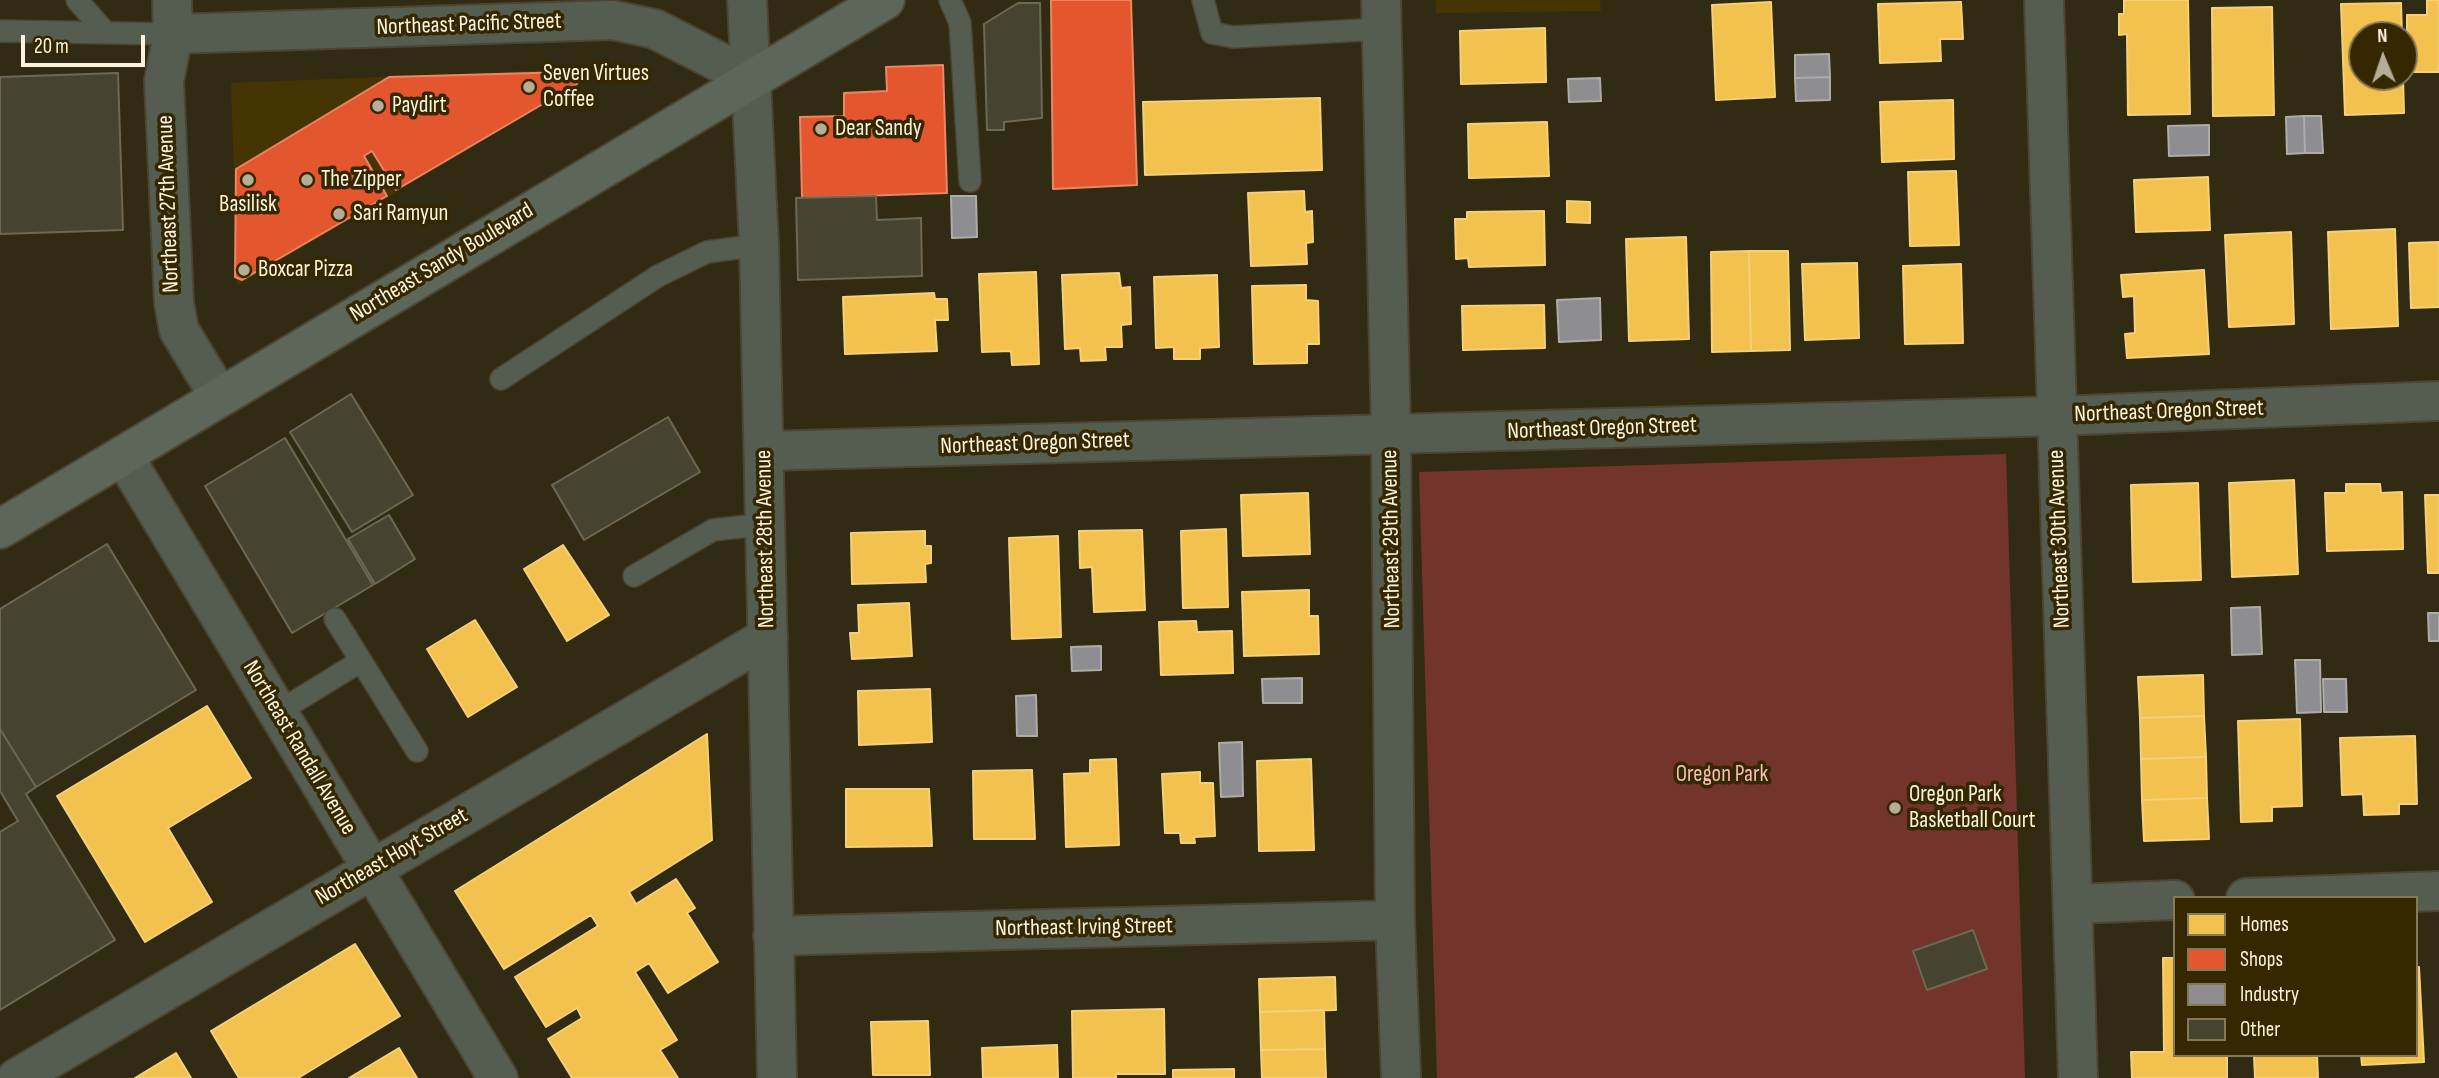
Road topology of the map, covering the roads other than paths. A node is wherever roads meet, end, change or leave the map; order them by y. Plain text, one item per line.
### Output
1 (77, 0) edge
2 (747, 0) edge
3 (885, 0) edge
4 (950, 0) edge
5 (1203, 0) edge
6 (2044, 0) edge
7 (1382, 15) edge
8 (173, 17) edge
9 (0, 31) edge
10 (105, 32) junction
11 (752, 79) junction
12 (970, 181) dead end
13 (759, 245) junction
14 (501, 379) dead end
15 (219, 396) junction
16 (2439, 401) edge
17 (2056, 416) junction
18 (1391, 435) junction
19 (765, 451) junction
20 (123, 455) junction
21 (766, 524) junction
22 (0, 529) edge
23 (634, 576) dead end
24 (335, 619) dead end
25 (768, 637) junction
26 (361, 661) junction
27 (278, 712) junction
28 (417, 751) dead end
29 (372, 869) junction
30 (2439, 891) edge
31 (2301, 896) edge
32 (2173, 900) edge
33 (2073, 904) junction
34 (1395, 920) junction
35 (773, 936) junction
36 (17, 1078) edge
37 (498, 1078) edge
38 (777, 1078) edge
39 (1401, 1078) edge
40 (2078, 1078) edge

1 - 10 lane
2 - 11 street, Northeast 28th Avenue
3 - 11 main road, Northeast Sandy Boulevard
4 - 12 lane
5 - 7 lane
6 - 17 street, Northeast 30th Avenue
7 - 18 street, Northeast 29th Avenue
8 - 10 lane
8 - 11 street, Northeast Pacific Street
8 - 15 street, Northeast 27th Avenue
9 - 10 lane
11 - 13 street, Northeast 28th Avenue
11 - 15 main road, Northeast Sandy Boulevard
13 - 14 lane
13 - 19 street, Northeast 28th Avenue
15 - 20 main road, Northeast Sandy Boulevard
16 - 17 street, Northeast Oregon Street
17 - 18 street, Northeast Oregon Street
17 - 33 street, Northeast 30th Avenue
18 - 19 street, Northeast Oregon Street
18 - 34 street, Northeast 29th Avenue
19 - 21 street, Northeast 28th Avenue
20 - 22 main road, Northeast Sandy Boulevard
20 - 27 street, Northeast Randall Avenue
21 - 23 lane
21 - 25 street, Northeast 28th Avenue
24 - 26 lane
25 - 29 street, Northeast Hoyt Street
25 - 35 street, Northeast 28th Avenue
26 - 27 lane
26 - 28 lane
27 - 29 street, Northeast Randall Avenue
29 - 36 street, Northeast Hoyt Street
29 - 37 street, Northeast Randall Avenue
30 - 31 street
32 - 33 street
33 - 40 street, Northeast 30th Avenue
34 - 35 street, Northeast Irving Street
34 - 39 street, Northeast 29th Avenue
35 - 38 street, Northeast 28th Avenue

